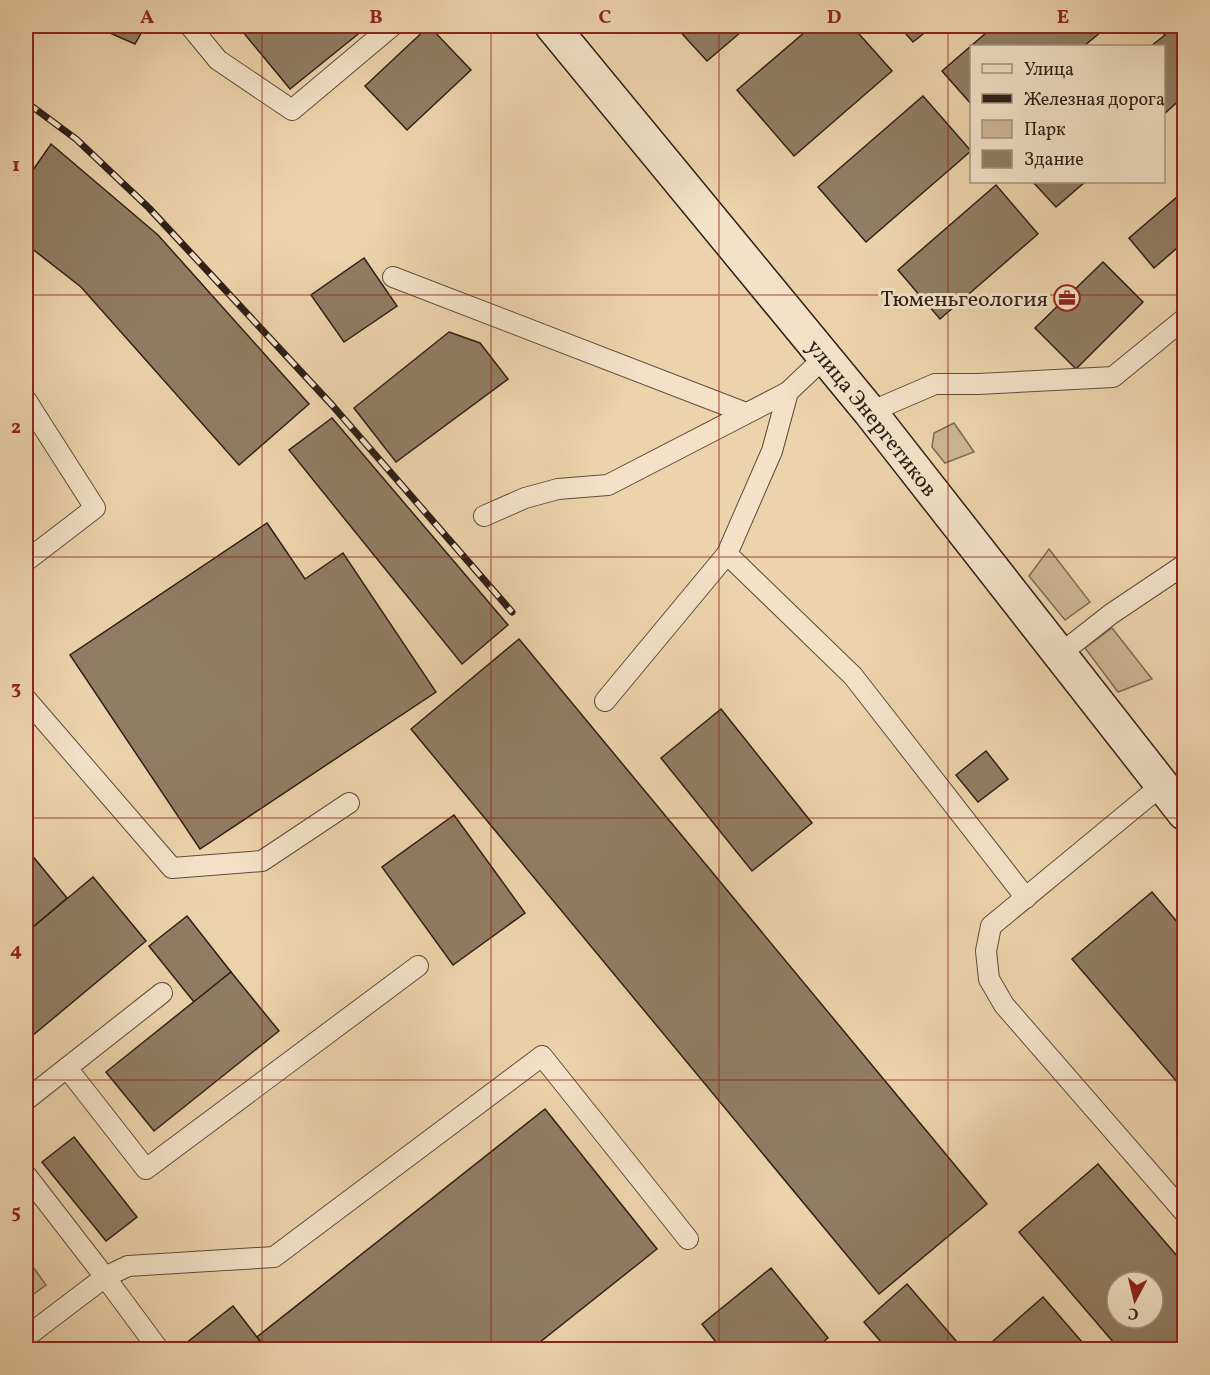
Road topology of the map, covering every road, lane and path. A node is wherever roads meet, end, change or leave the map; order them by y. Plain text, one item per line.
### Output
1 (190, 26) edge
2 (392, 26) edge
3 (552, 26) edge
4 (393, 278) dead end
5 (1185, 319) edge
6 (825, 357) junction
7 (788, 392) junction
8 (26, 400) edge
9 (870, 412) junction
10 (746, 413) junction
11 (484, 516) dead end
12 (727, 554) junction
13 (26, 561) edge
14 (1185, 565) edge
15 (1060, 654) junction
16 (26, 699) edge
17 (605, 701) dead end
18 (1162, 785) junction
19 (349, 802) dead end
20 (1185, 813) edge
21 (1026, 898) junction
22 (418, 966) dead end
23 (162, 993) dead end
24 (67, 1068) junction
25 (26, 1100) edge
26 (26, 1175) edge
27 (1185, 1212) edge
28 (688, 1239) dead end
29 (105, 1277) junction
30 (26, 1337) edge
31 (159, 1350) edge

1 - 2 lane
3 - 6 street, улица Энергетиков
4 - 10 lane
5 - 9 lane
6 - 7 lane
6 - 9 street, улица Энергетиков
7 - 10 lane
7 - 12 lane
8 - 13 lane
9 - 15 street, улица Энергетиков
10 - 11 lane
12 - 17 lane
12 - 21 lane
14 - 15 lane
15 - 18 street, улица Энергетиков
16 - 19 lane
18 - 20 street, улица Энергетиков
18 - 21 lane
21 - 27 lane
22 - 24 lane
23 - 24 lane
24 - 25 lane
26 - 29 lane
28 - 29 lane
29 - 30 lane
29 - 31 lane

